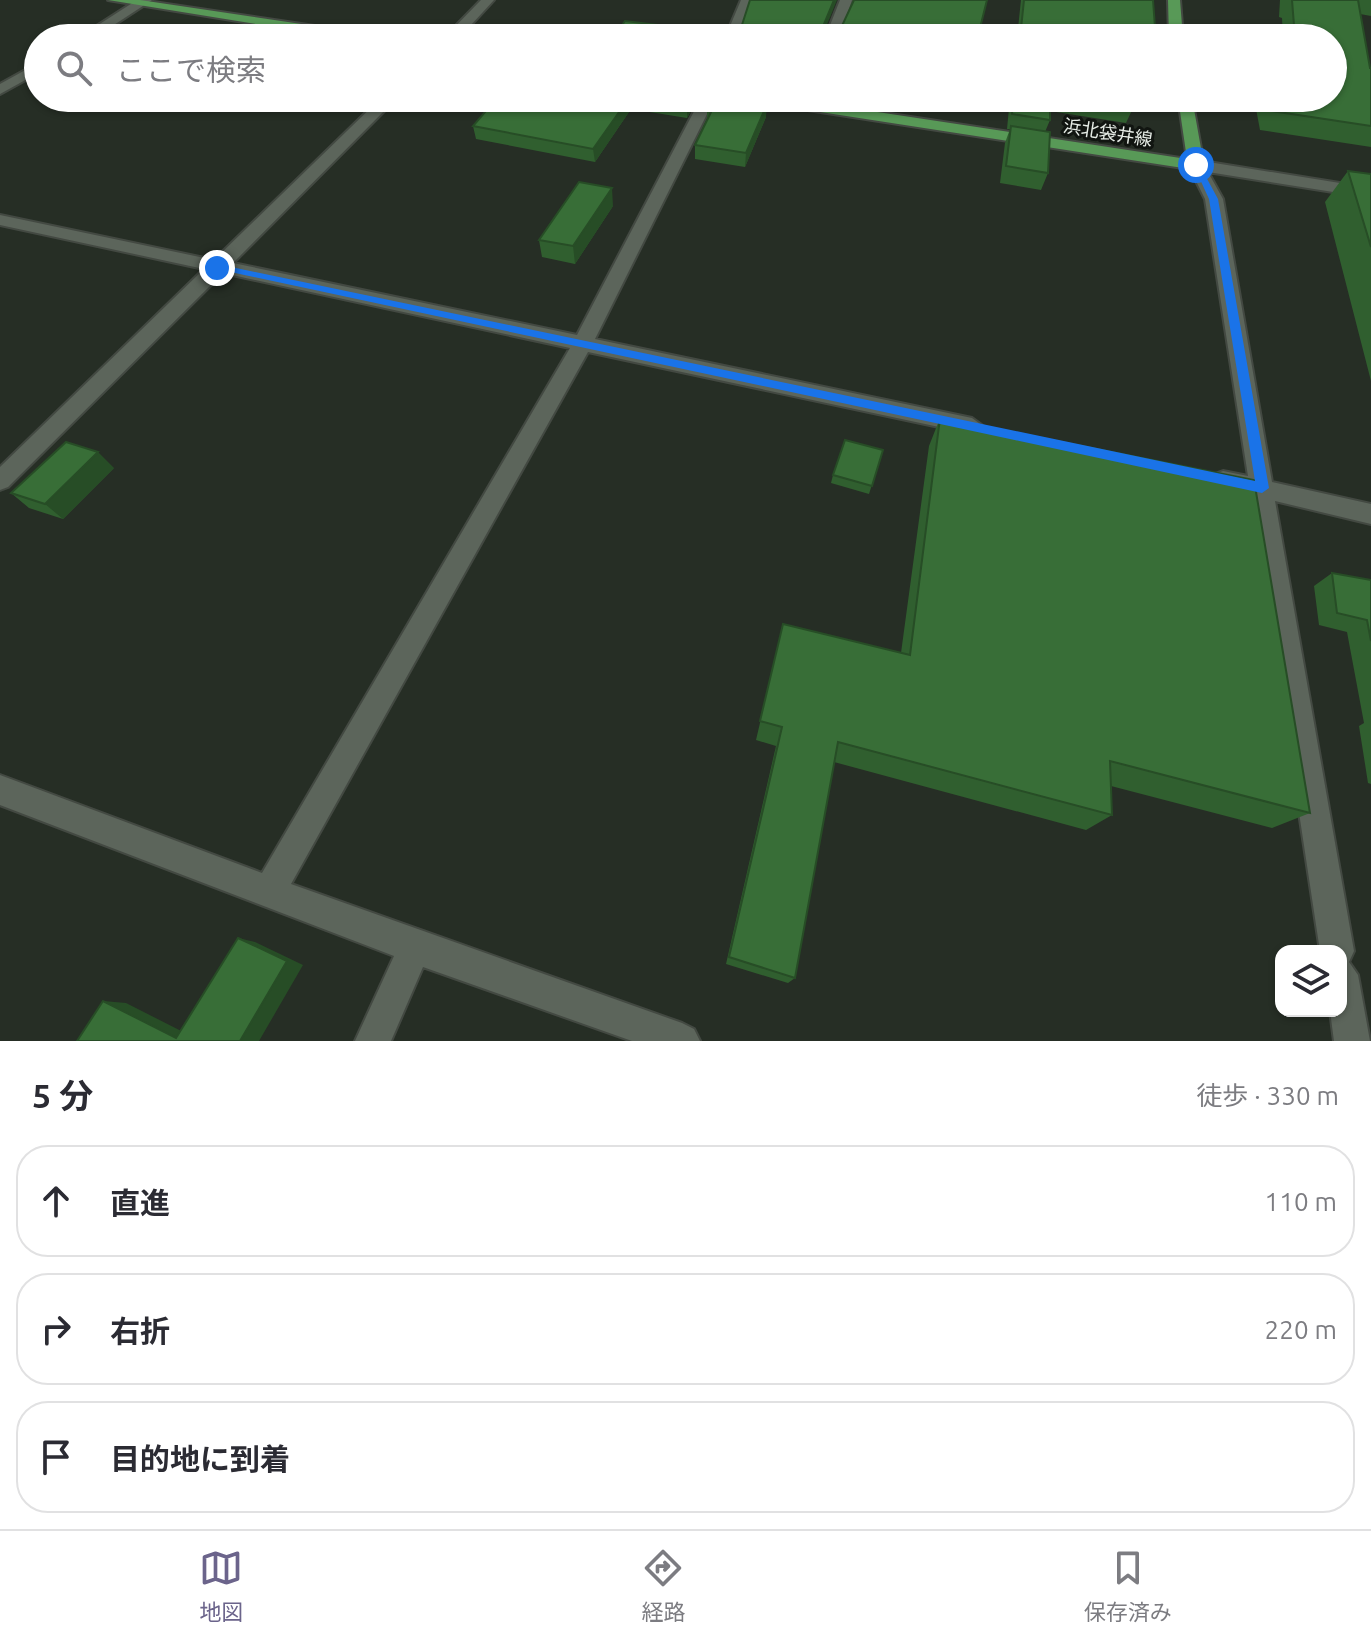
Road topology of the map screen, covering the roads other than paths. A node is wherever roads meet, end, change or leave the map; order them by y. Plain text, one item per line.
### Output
1 (114, 0) edge
2 (488, 0) edge
3 (747, 0) edge
4 (846, 0) edge
5 (1174, 0) edge
6 (143, 2) edge
7 (108, 24) edge
8 (281, 24) edge
9 (465, 24) edge
10 (738, 24) edge
11 (837, 24) edge
12 (1175, 24) edge
13 (24, 75) edge
14 (0, 90) edge
15 (376, 112) edge
16 (701, 112) edge
17 (870, 112) edge
18 (1187, 112) edge
19 (1196, 165) junction
20 (1371, 193) edge
21 (0, 220) edge
22 (217, 268) junction
23 (583, 343) junction
24 (1000, 432) edge
25 (1201, 475) edge
26 (0, 481) edge
27 (1262, 488) junction
28 (1371, 514) edge
29 (0, 790) edge
30 (270, 890) junction
31 (1336, 945) edge
32 (415, 947) junction
33 (1347, 1011) edge
34 (373, 1041) edge
35 (682, 1041) edge
36 (1352, 1041) edge

1 - 6 main road
2 - 9 street
3 - 10 street
4 - 11 street
5 - 12 main road
6 - 7 street
6 - 8 main road
13 - 14 street
15 - 22 street
16 - 23 street
17 - 19 main road, 浜北袋井線
18 - 19 main road
19 - 20 street
19 - 27 street
21 - 22 street
22 - 23 street
22 - 26 street
23 - 24 street
23 - 30 street
25 - 27 street
27 - 28 street
27 - 31 street
29 - 30 street
30 - 32 street
32 - 34 street
32 - 35 street
33 - 36 street

